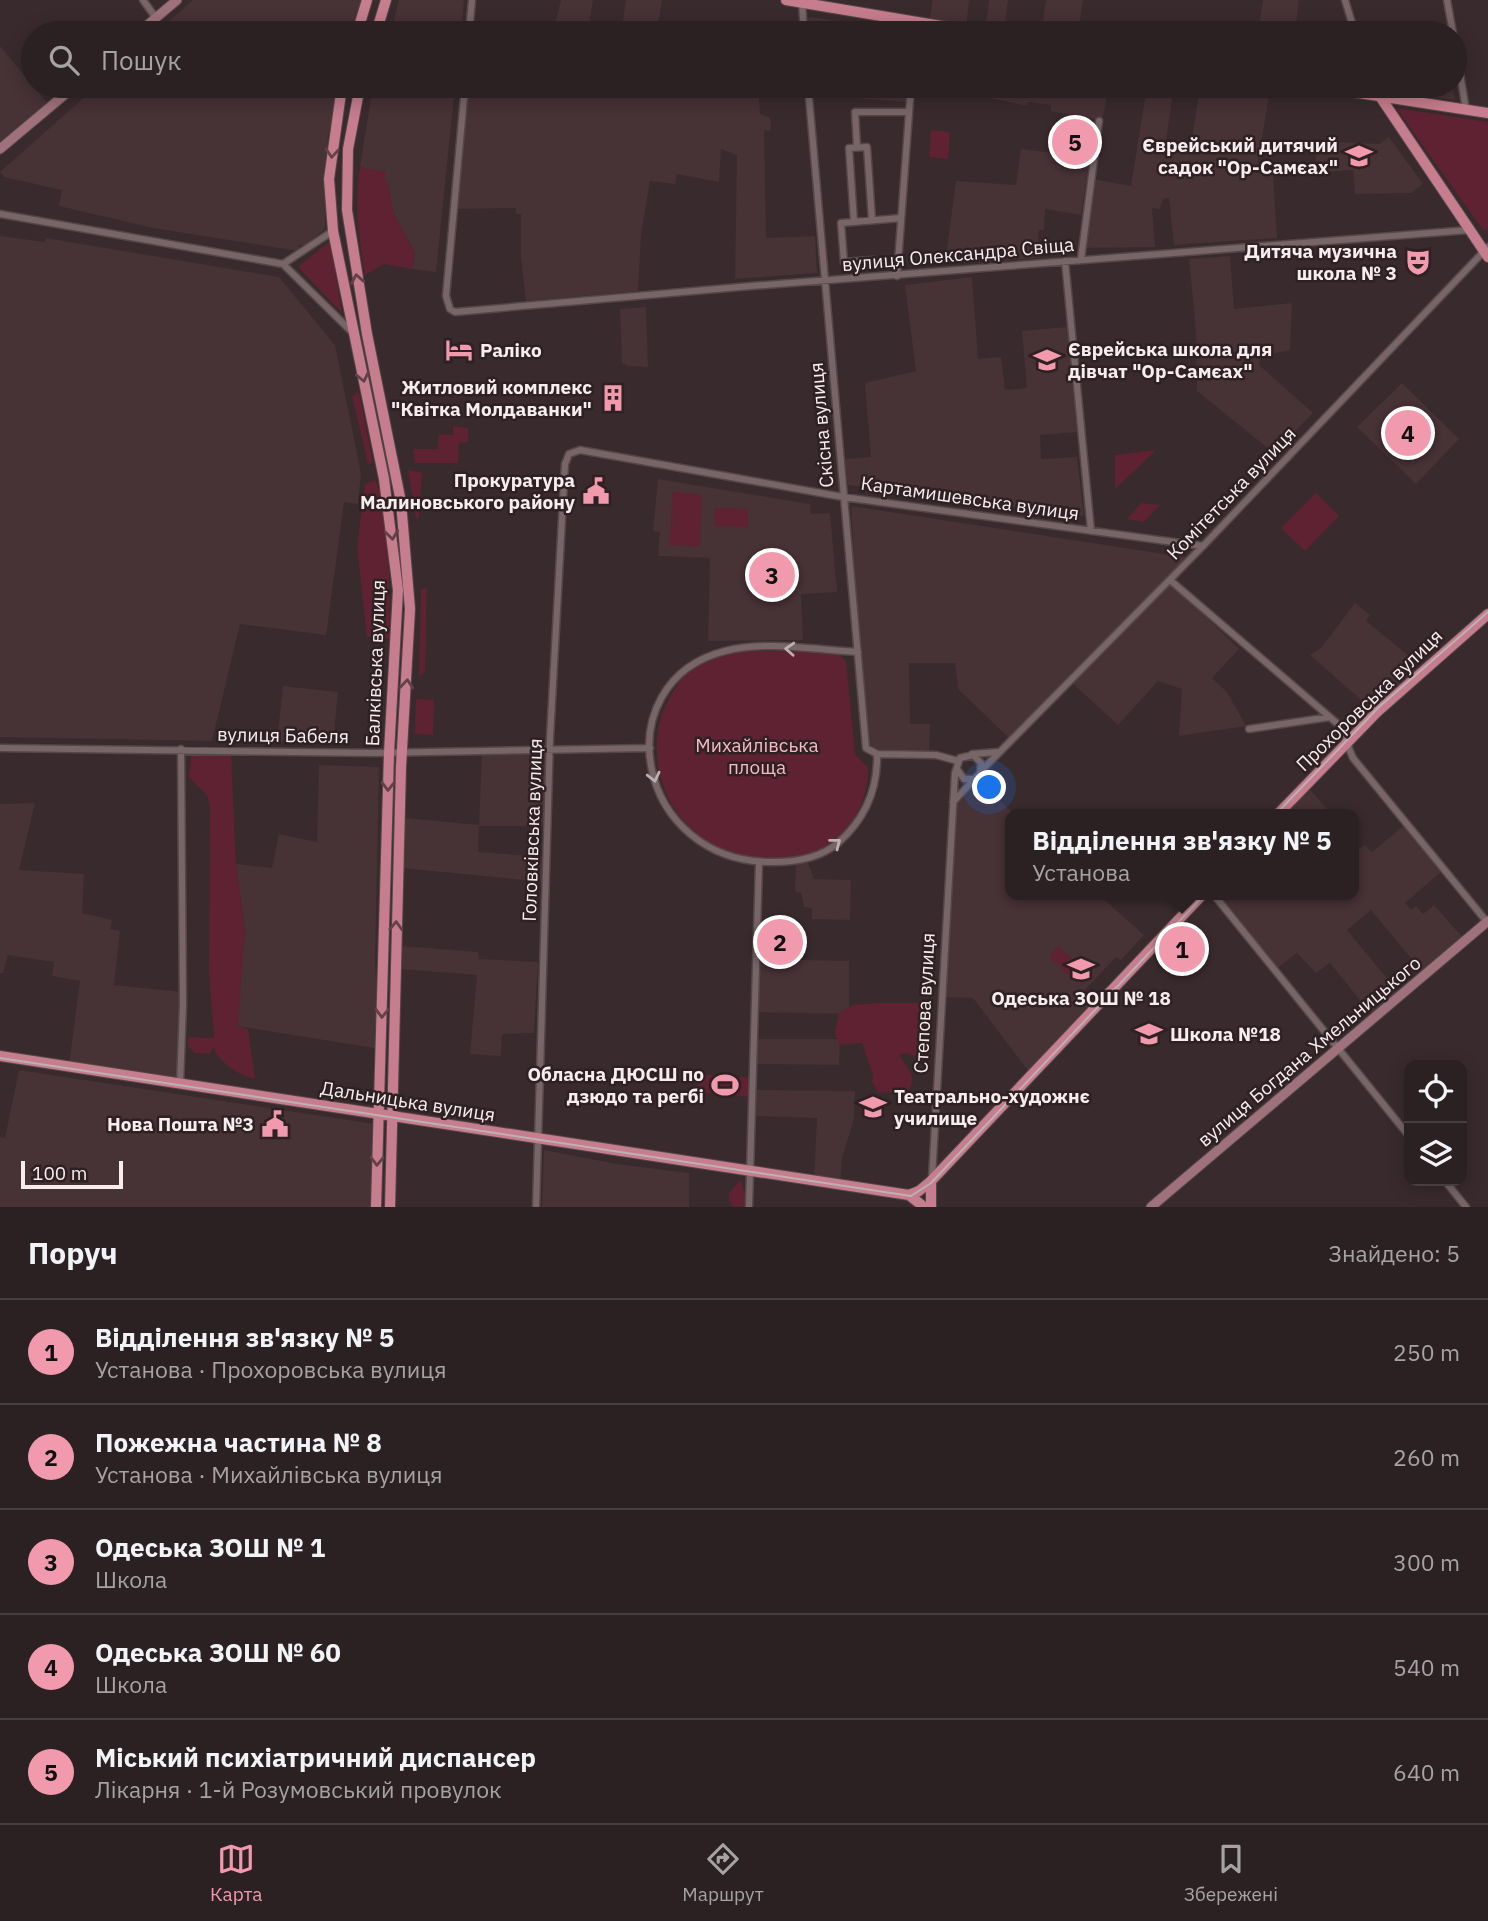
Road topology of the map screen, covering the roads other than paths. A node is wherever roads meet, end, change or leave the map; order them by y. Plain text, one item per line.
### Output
1 (143, 0) edge
2 (177, 0) edge
3 (368, 0) edge
4 (386, 0) edge
5 (472, 0) edge
6 (786, 0) edge
7 (1345, 0) edge
8 (1447, 0) edge
9 (802, 2) edge
10 (156, 18) junction
11 (152, 21) edge
12 (361, 21) edge
13 (380, 21) edge
14 (470, 21) edge
15 (803, 21) edge
16 (911, 21) edge
17 (1351, 21) edge
18 (1451, 21) edge
19 (61, 98) edge
20 (340, 98) edge
21 (358, 98) edge
22 (463, 98) edge
23 (809, 98) edge
24 (910, 98) edge
25 (1382, 98) edge
26 (1413, 98) edge
27 (1464, 98) edge
28 (1466, 110) junction
29 (909, 112) junction
30 (1488, 113) edge
31 (1100, 121) dead end
32 (857, 147) junction
33 (0, 149) edge
34 (0, 214) edge
35 (901, 218) junction
36 (872, 220) junction
37 (854, 222) junction
38 (1469, 230) junction
39 (332, 231) junction
40 (1487, 252) edge
41 (1081, 259) junction
42 (874, 260) dead end
43 (1065, 261) junction
44 (283, 264) junction
45 (897, 276) junction
46 (824, 281) junction
47 (354, 334) junction
48 (569, 454) joint
49 (843, 497) junction
50 (1091, 530) junction
51 (1203, 546) junction
52 (1170, 580) junction
53 (1488, 614) edge
54 (858, 652) junction
55 (1329, 717) junction
56 (1249, 729) dead end
57 (1346, 742) junction
58 (0, 748) edge
59 (550, 748) junction
60 (650, 748) junction
61 (181, 749) junction
62 (389, 752) junction
63 (401, 752) junction
64 (998, 752) junction
65 (877, 754) junction
66 (971, 755) junction
67 (957, 764) junction
68 (980, 772) junction
69 (973, 779) junction
70 (953, 802) junction
71 (1283, 809) edge
72 (759, 863) junction
73 (1197, 900) edge
74 (1218, 900) edge
75 (1487, 922) edge
76 (1340, 1049) junction
77 (0, 1056) edge
78 (180, 1084) junction
79 (379, 1115) junction
80 (392, 1116) junction
81 (1404, 1130) edge
82 (538, 1139) junction
83 (750, 1172) junction
84 (932, 1181) junction
85 (1449, 1186) edge
86 (909, 1195) junction
87 (376, 1207) edge
88 (390, 1207) edge
89 (536, 1207) edge
90 (749, 1207) edge
91 (924, 1207) edge
92 (931, 1207) edge
93 (1151, 1207) edge
94 (1466, 1207) edge

1 - 10 street
2 - 10 main road
3 - 12 main road
4 - 13 main road
5 - 14 street
6 - 9 main road
7 - 17 street
8 - 18 street
9 - 15 street
9 - 16 main road
10 - 11 main road
19 - 33 main road
20 -> 39 main road, Балківська вулиця
63 -> 21 main road, Балківська вулиця
22 - 46 street, вулиця Олександра Свіща
23 - 46 street, Cкісна вулиця
24 - 29 street
25 - 38 main road
26 - 28 main road
27 - 28 street
28 - 30 main road
29 - 32 street
29 - 35 street
31 - 41 street
32 - 36 street
32 - 37 street
34 - 44 street
35 - 36 street
35 - 45 street
36 - 37 street
37 - 42 street
38 - 40 main road
38 - 41 street, вулиця Олександра Свіща
39 - 44 street
39 - 47 main road, Балківська вулиця
40 - 51 street, Комітетська вулиця
41 - 43 street, вулиця Олександра Свіща
43 - 45 street, вулиця Олександра Свіща
43 - 50 street
44 - 47 street
45 - 46 street, вулиця Олександра Свіща
46 - 49 street, Cкісна вулиця
47 -> 62 main road, Балківська вулиця
48 - 49 street, Картамишевська вулиця
48 - 59 street, Головківська вулиця
49 - 50 street, Картамишевська вулиця
49 - 54 street, Cкісна вулиця
50 - 51 street, Картамишевська вулиця
51 - 52 street, Комітетська вулиця
52 - 55 street
52 - 64 street, Комітетська вулиця
53 - 57 main road, Прохоровська вулиця
54 -> 60 street
54 - 65 street, Cкісна вулиця
55 - 56 street
55 - 57 street
57 - 71 main road, Прохоровська вулиця
57 - 75 street
58 - 61 street, вулиця Бабеля
59 - 60 street, вулиця Бабеля
59 - 63 street, вулиця Бабеля
59 - 82 street, Головківська вулиця
60 -> 72 street
61 - 62 street, вулиця Бабеля
61 - 78 street
62 - 63 street, вулиця Бабеля
62 -> 79 main road, Балківська вулиця
80 -> 63 main road, Балківська вулиця
64 - 66 street
64 - 68 street, Комітетська вулиця
65 - 67 street
72 -> 65 street
66 - 67 street
66 - 68 street
67 - 69 street
67 - 70 street, Степова вулиця
68 - 69 street
69 - 70 street
70 - 84 street, Степова вулиця
72 - 83 street
73 - 84 main road
74 - 76 street
75 - 76 main road, вулиця Богдана Хмельницького
76 - 81 street
76 - 93 main road, вулиця Богдана Хмельницького
77 - 78 main road, Дальницька вулиця
78 - 79 main road, Дальницька вулиця
79 - 80 main road, Дальницька вулиця
79 -> 87 main road, Балківська вулиця
80 - 82 main road, Дальницька вулиця
80 - 88 main road, Балківська вулиця
82 - 83 main road, Дальницька вулиця
82 - 89 street, Головківська вулиця
83 - 86 main road, Дальницька вулиця
83 - 90 street
84 - 86 main road
84 - 92 main road, Степова вулиця
85 - 94 street
86 - 91 main road

